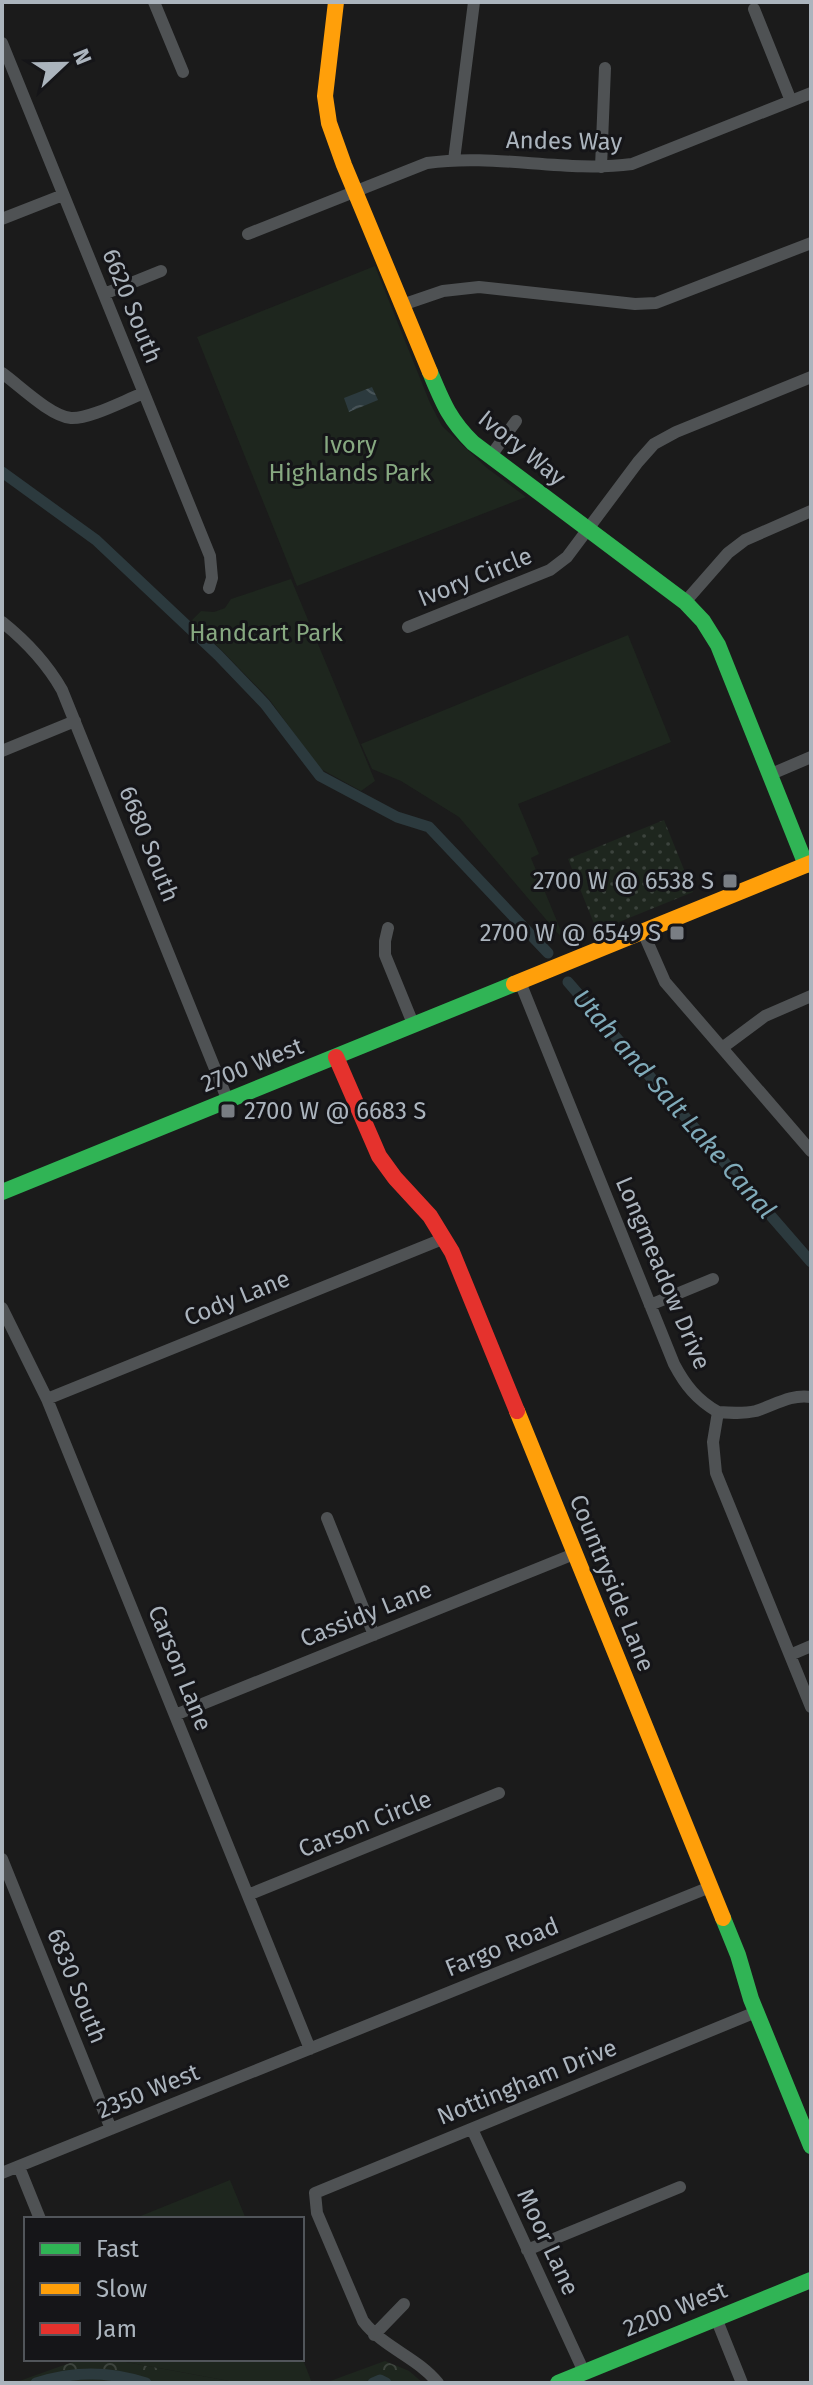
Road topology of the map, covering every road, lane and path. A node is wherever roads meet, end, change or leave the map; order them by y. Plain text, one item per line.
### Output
1 (154, 2) edge
2 (336, 2) edge
3 (474, 2) edge
4 (754, 9) dead end
5 (2, 43) edge
6 (6, 62) edge
7 (605, 68) dead end
8 (183, 72) dead end
9 (811, 93) edge
10 (791, 101) junction
11 (454, 160) junction
12 (601, 167) junction
13 (356, 192) junction
14 (63, 195) junction
15 (2, 219) edge
16 (248, 234) dead end
17 (811, 243) edge
18 (161, 271) dead end
19 (104, 294) junction
20 (402, 305) junction
21 (2, 373) edge
22 (811, 377) edge
23 (144, 393) junction
24 (516, 421) dead end
25 (490, 457) junction
26 (810, 514) edge
27 (587, 529) junction
28 (209, 588) dead end
29 (685, 602) junction
30 (2, 622) edge
31 (408, 627) dead end
32 (75, 721) junction
33 (2, 751) edge
34 (811, 757) edge
35 (769, 775) junction
36 (809, 864) edge
37 (388, 928) dead end
38 (643, 932) junction
39 (520, 982) junction
40 (811, 996) edge
41 (414, 1026) junction
42 (722, 1048) junction
43 (336, 1057) junction
44 (228, 1101) junction
45 (809, 1144) edge
46 (2, 1192) edge
47 (445, 1238) junction
48 (713, 1279) dead end
49 (650, 1305) junction
50 (2, 1308) edge
51 (811, 1397) edge
52 (47, 1399) junction
53 (718, 1412) junction
54 (327, 1518) dead end
55 (574, 1554) junction
56 (374, 1635) junction
57 (811, 1646) edge
58 (790, 1655) junction
59 (811, 1707) edge
60 (175, 1715) junction
61 (499, 1793) dead end
62 (2, 1859) edge
63 (710, 1887) junction
64 (248, 1895) junction
65 (756, 2012) junction
66 (310, 2049) junction
67 (111, 2129) junction
68 (472, 2129) junction
69 (811, 2146) edge
70 (19, 2167) junction
71 (2, 2173) edge
72 (680, 2187) dead end
73 (39, 2217) edge
74 (527, 2250) junction
75 (811, 2280) edge
76 (404, 2304) dead end
77 (716, 2318) junction
78 (374, 2335) junction
79 (584, 2372) junction
80 (438, 2383) edge
81 (558, 2383) edge
82 (742, 2383) edge

1 - 8 street
2 - 13 street, Ivory Way
3 - 11 street
4 - 10 street
5 - 6 street, 6620 South
6 - 14 street, 6620 South
7 - 12 street
9 - 10 street, Andes Way
10 - 12 street, Andes Way
11 - 12 street, Andes Way
11 - 13 street, Andes Way
13 - 16 street, Andes Way
13 - 20 street, Ivory Way
14 - 15 street
14 - 19 street, 6620 South
17 - 20 street
18 - 19 street
19 - 23 street, 6620 South
20 - 25 street, Ivory Way
21 - 23 street
22 - 27 street, Ivory Circle
23 - 28 street, 6620 South
24 - 25 street
25 - 27 street, Ivory Way
26 - 29 street
27 - 29 street, Ivory Way
27 - 31 street, Ivory Circle
29 - 35 street, Ivory Way
30 - 32 street, 6680 South
32 - 33 street
32 - 44 street, 6680 South
34 - 35 street
35 - 36 street, Ivory Way
36 - 38 street, 2700 West
37 - 41 street
38 - 39 street, 2700 West
38 - 42 street
39 - 41 street, 2700 West
39 - 49 street, Longmeadow Drive
40 - 42 street
41 - 43 street, 2700 West
42 - 45 street
43 - 44 street, 2700 West
43 - 47 street, Countryside Lane
44 - 46 street, 2700 West
47 - 52 street, Cody Lane
47 - 55 street, Countryside Lane
48 - 49 street
49 - 53 street, Longmeadow Drive
50 - 52 street, Carson Lane
51 - 53 street
52 - 60 street, Carson Lane
53 - 58 street
54 - 56 street
55 - 56 street, Cassidy Lane
55 - 63 street, Countryside Lane
56 - 60 street, Cassidy Lane
57 - 58 street
58 - 59 street
60 - 64 street, Carson Lane
61 - 64 street, Carson Circle
62 - 67 street, 6830 South
63 - 65 street, Countryside Lane
63 - 66 street, Fargo Road
64 - 66 street, Carson Lane
65 - 68 street, Nottingham Drive
65 - 69 street, Countryside Lane
66 - 67 street, 2350 West
67 - 70 street, 2350 West
68 - 74 street, Moor Lane
68 - 78 street, Nottingham Drive
70 - 71 street, 2350 West
70 - 73 street
72 - 74 street
74 - 79 street, Moor Lane
75 - 77 street, 2200 West
76 - 78 street
77 - 79 street, 2200 West
77 - 82 street
78 - 80 street
79 - 81 street, 2200 West

